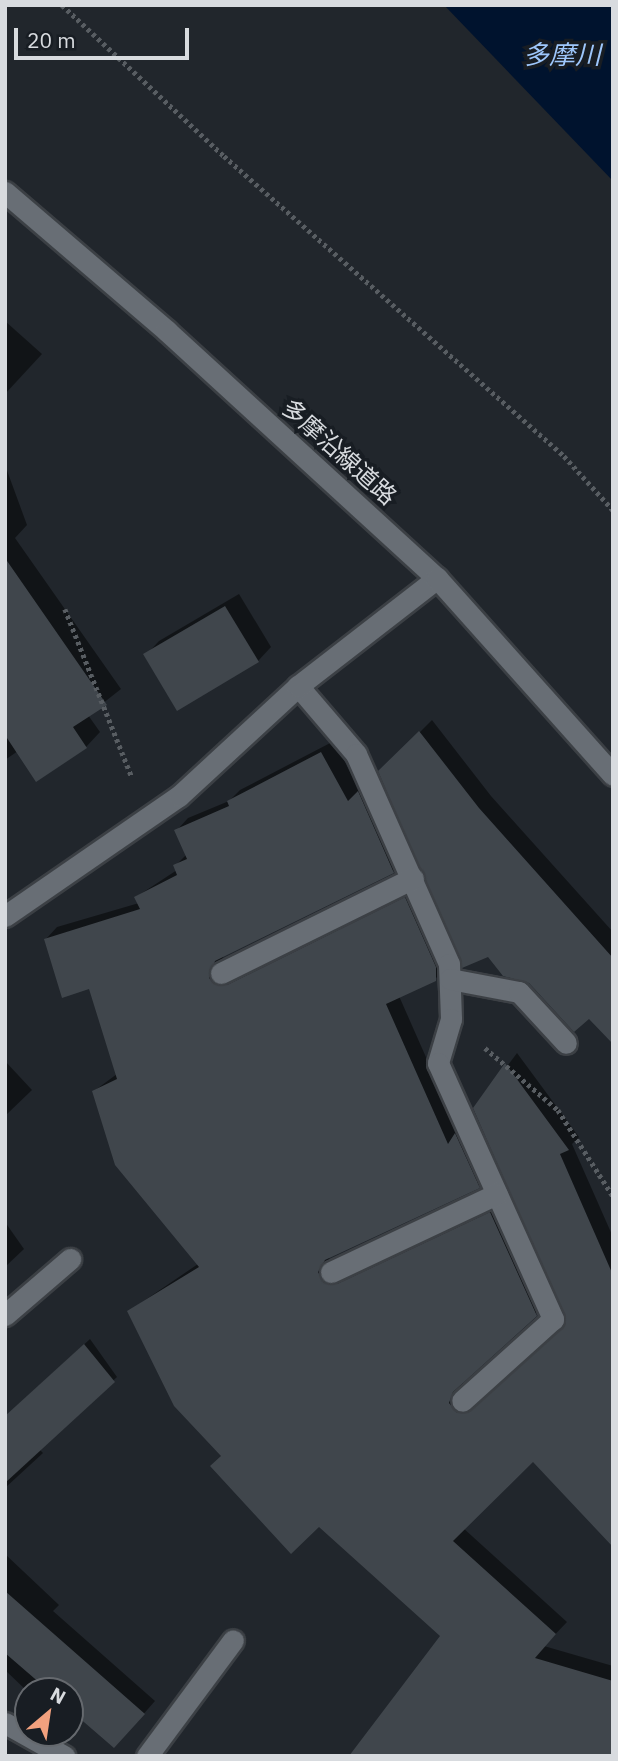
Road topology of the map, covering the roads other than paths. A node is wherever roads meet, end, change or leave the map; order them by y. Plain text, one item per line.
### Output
1 (5, 192) edge
2 (437, 578) junction
3 (298, 686) junction
4 (613, 775) edge
5 (413, 878) junction
6 (5, 916) edge
7 (221, 972) dead end
8 (450, 979) junction
9 (566, 1043) dead end
10 (497, 1194) junction
11 (70, 1259) dead end
12 (331, 1272) dead end
13 (5, 1315) edge
14 (462, 1401) dead end
15 (233, 1640) dead end
16 (5, 1723) edge
17 (64, 1756) edge
18 (147, 1756) edge

1 - 2 street, 多摩沿線道路
2 - 3 street
2 - 4 street, 多摩沿線道路
3 - 5 street
3 - 6 street
5 - 7 street
5 - 8 street
8 - 9 street
8 - 10 street
10 - 12 street
10 - 14 street
11 - 13 street
15 - 18 street
16 - 17 street

